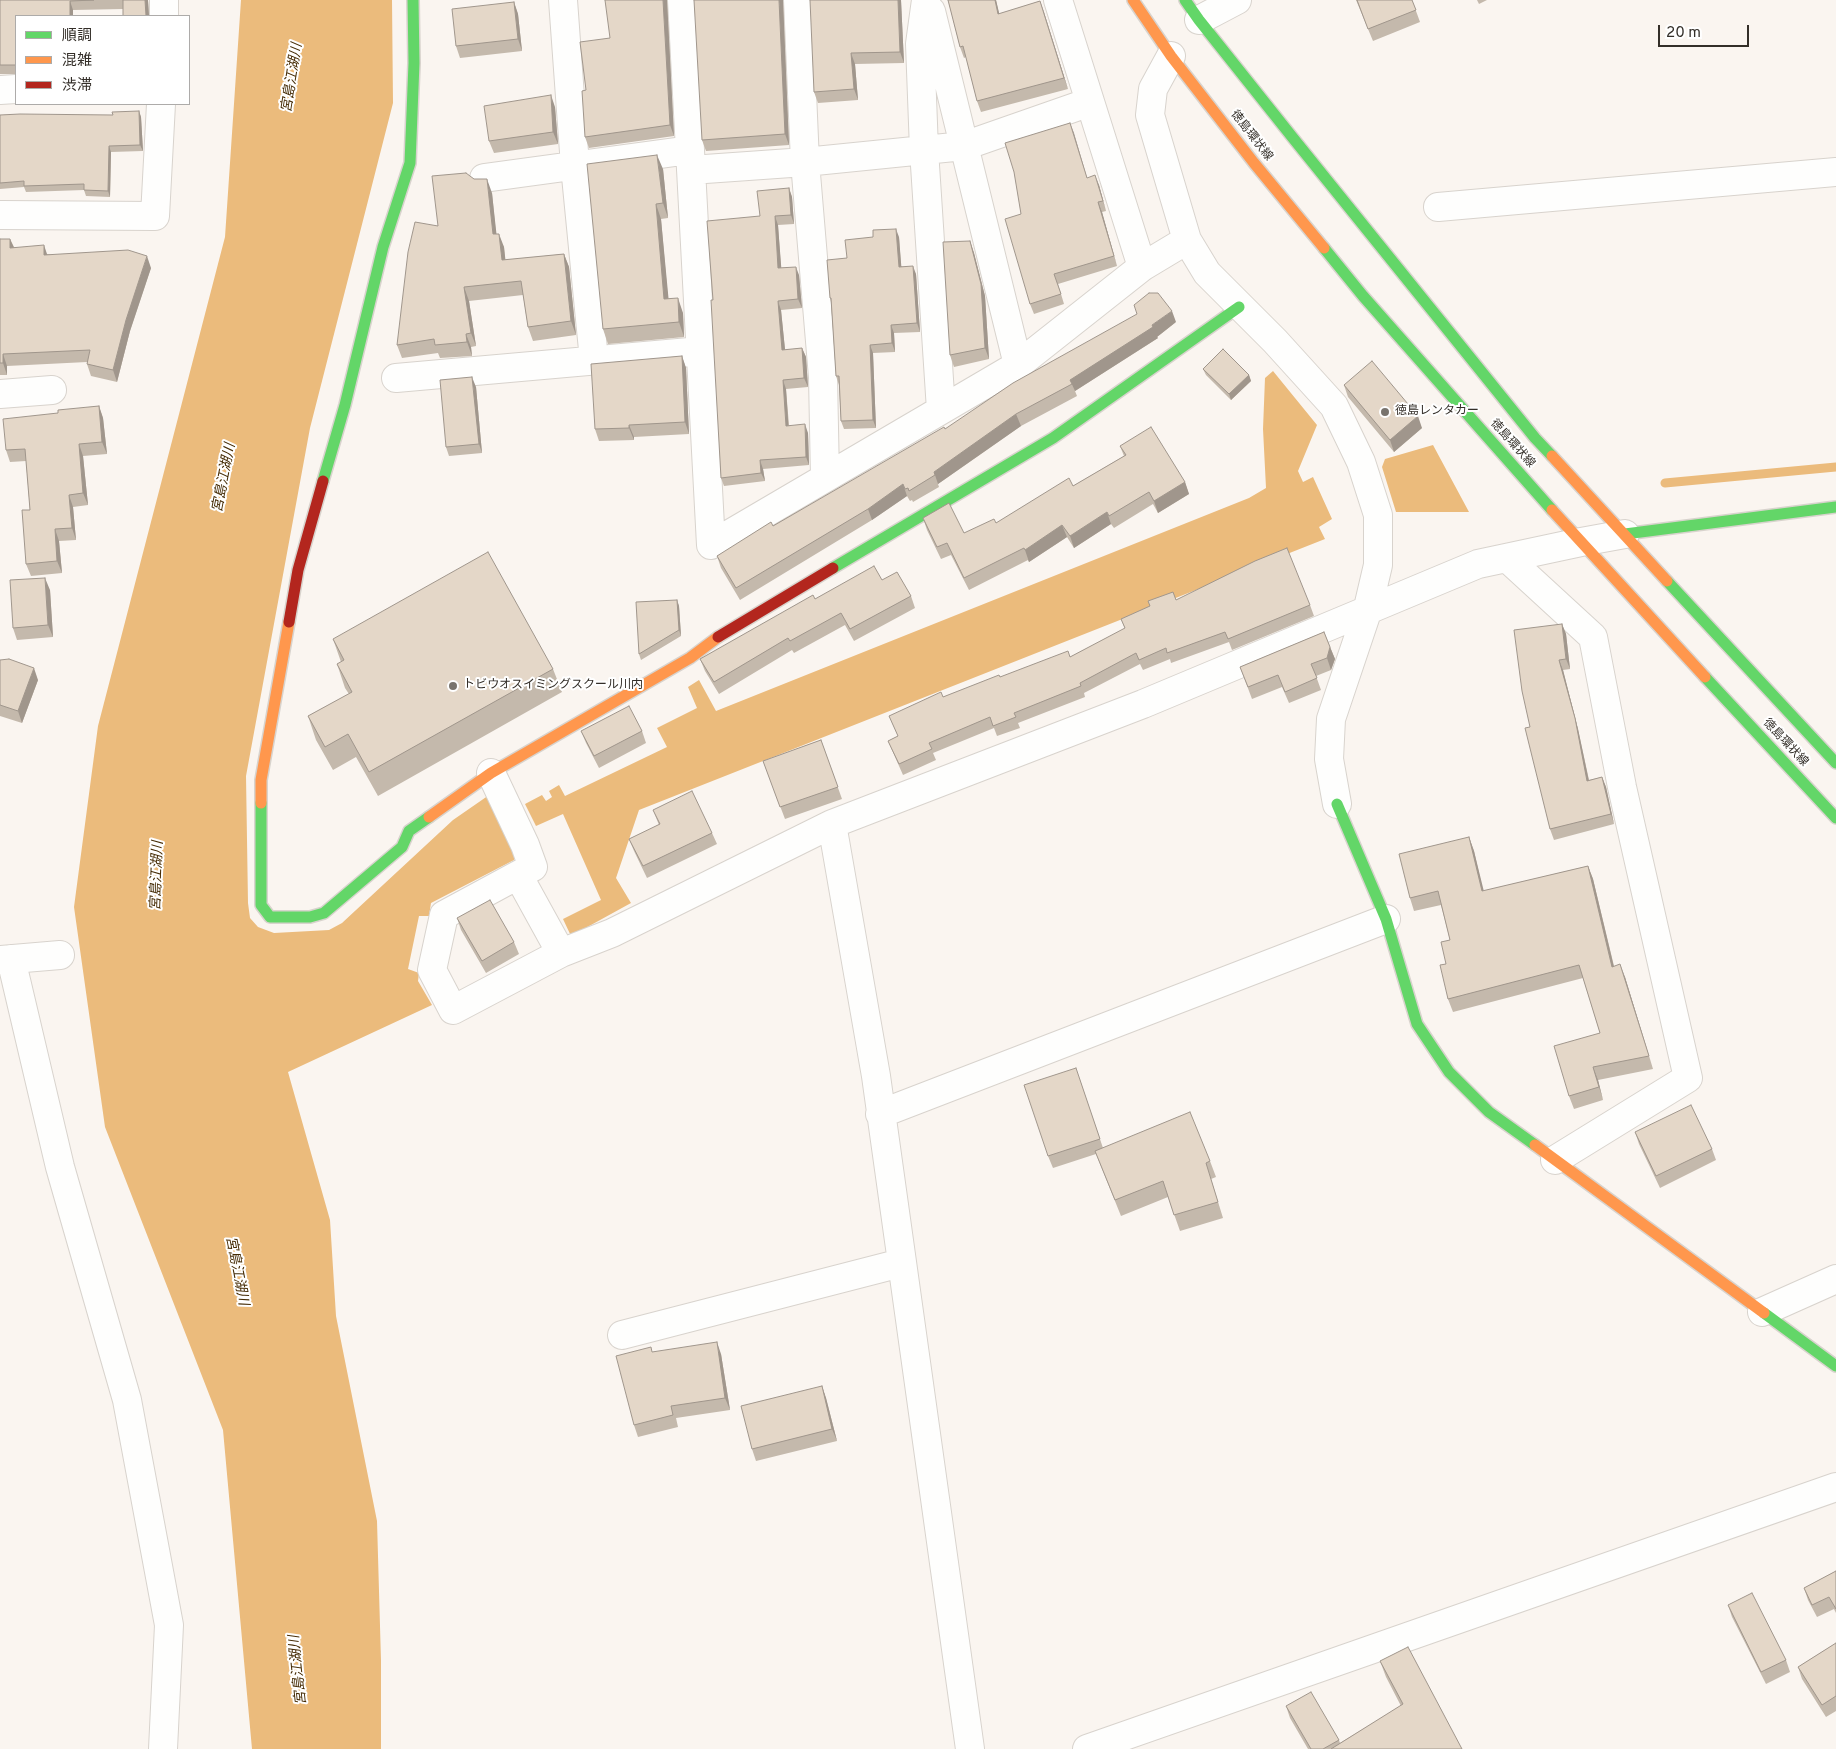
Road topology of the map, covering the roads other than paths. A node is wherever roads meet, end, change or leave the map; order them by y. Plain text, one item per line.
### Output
1 (164, 0) edge
2 (413, 0) edge
3 (562, 0) edge
4 (682, 0) edge
5 (798, 0) edge
6 (927, 0) edge
7 (1058, 0) edge
8 (1133, 0) edge
9 (1237, 0) edge
10 (1192, 10) edge
11 (164, 15) edge
12 (1171, 56) junction
13 (15, 88) edge
14 (0, 90) edge
15 (1090, 102) junction
16 (161, 105) edge
17 (964, 146) junction
18 (924, 150) junction
19 (691, 160) junction
20 (805, 162) junction
21 (575, 166) junction
22 (1836, 172) edge
23 (484, 178) edge
24 (1438, 207) dead end
25 (0, 214) edge
26 (1187, 240) junction
27 (1142, 267) junction
28 (1239, 307) junction
29 (701, 351) junction
30 (594, 360) junction
31 (1018, 365) junction
32 (396, 378) dead end
33 (52, 390) dead end
34 (0, 394) edge
35 (941, 410) junction
36 (825, 478) junction
37 (1836, 506) edge
38 (1625, 534) junction
39 (1580, 542) junction
40 (1507, 558) junction
41 (1367, 612) junction
42 (1836, 763) edge
43 (491, 773) junction
44 (1337, 804) joint
45 (1836, 818) edge
46 (832, 824) junction
47 (518, 875) junction
48 (1386, 919) junction
49 (562, 953) junction
50 (60, 955) dead end
51 (6, 959) edge
52 (880, 1114) junction
53 (1555, 1160) junction
54 (901, 1263) junction
55 (1836, 1279) edge
56 (1762, 1312) junction
57 (622, 1336) dead end
58 (1836, 1366) edge
59 (1836, 1487) edge
60 (163, 1749) edge
61 (970, 1749) edge
62 (1088, 1749) edge

1 - 11 street
2 - 43 street
3 - 21 street
4 - 19 street
5 - 20 street
6 - 17 street
6 - 18 street
7 - 15 street
8 - 12 street, 徳島環状線
9 - 10 street
10 - 38 street, 徳島環状線
12 - 26 street
12 - 39 street, 徳島環状線
13 - 14 street
15 - 17 street
15 - 27 street
16 - 25 street
17 - 18 street
17 - 31 street
18 - 20 street
18 - 35 street
19 - 20 street
19 - 21 street
19 - 29 street
20 - 36 street
21 - 23 street
21 - 30 street
22 - 24 street
26 - 27 street
26 - 28 street
27 - 31 street
28 - 41 street
28 - 43 street
29 - 30 street
29 - 36 street
30 - 32 street
31 - 35 street
33 - 34 street
35 - 36 street
37 - 38 street
38 - 39 street
38 - 42 street, 徳島環状線
39 - 40 street
39 - 45 street, 徳島環状線
40 - 41 street
40 - 53 street
41 - 44 street
41 - 46 street
43 - 47 street
44 - 48 street
46 - 49 street
46 - 52 street
47 - 49 street
47 - 49 street
48 - 52 street
48 - 53 street
50 - 51 street
51 - 60 street
52 - 54 street
53 - 56 street
54 - 57 street
54 - 61 street
55 - 56 street
56 - 58 street
59 - 62 street

